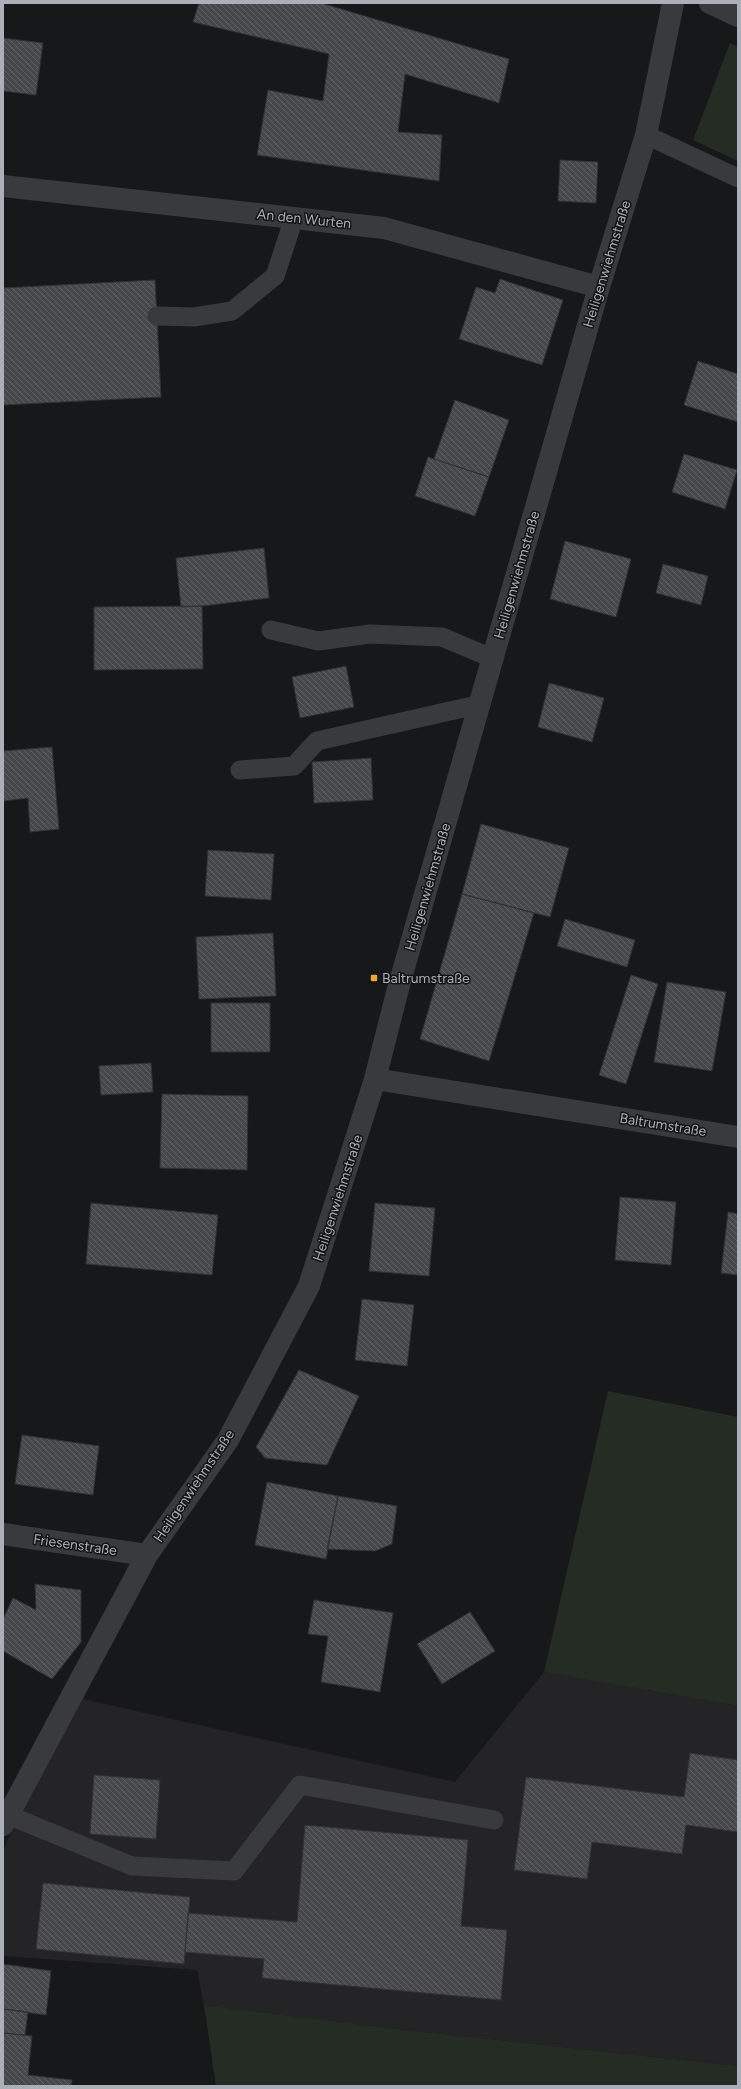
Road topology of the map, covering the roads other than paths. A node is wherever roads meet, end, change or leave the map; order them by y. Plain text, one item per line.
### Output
1 (673, 3) edge
2 (710, 3) edge
3 (738, 16) edge
4 (646, 135) junction
5 (738, 178) edge
6 (3, 186) edge
7 (294, 218) junction
8 (599, 287) junction
9 (157, 316) dead end
10 (272, 630) dead end
11 (494, 659) junction
12 (481, 704) junction
13 (240, 770) dead end
14 (375, 1079) junction
15 (738, 1136) edge
16 (3, 1534) edge
17 (147, 1555) junction
18 (6, 1820) edge
19 (494, 1820) dead end

1 - 4 street, Heiligenwiehmstraße
2 - 3 street
4 - 5 lane
4 - 8 street, Heiligenwiehmstraße
6 - 7 street, An den Wurten
7 - 8 street, An den Wurten
7 - 9 lane
8 - 11 street, Heiligenwiehmstraße
10 - 11 lane
11 - 12 street, Heiligenwiehmstraße
12 - 13 lane
12 - 14 street, Heiligenwiehmstraße
14 - 15 street, Baltrumstraße
14 - 17 street, Heiligenwiehmstraße
16 - 17 street, Friesenstraße
17 - 18 street, Heiligenwiehmstraße
18 - 19 lane

